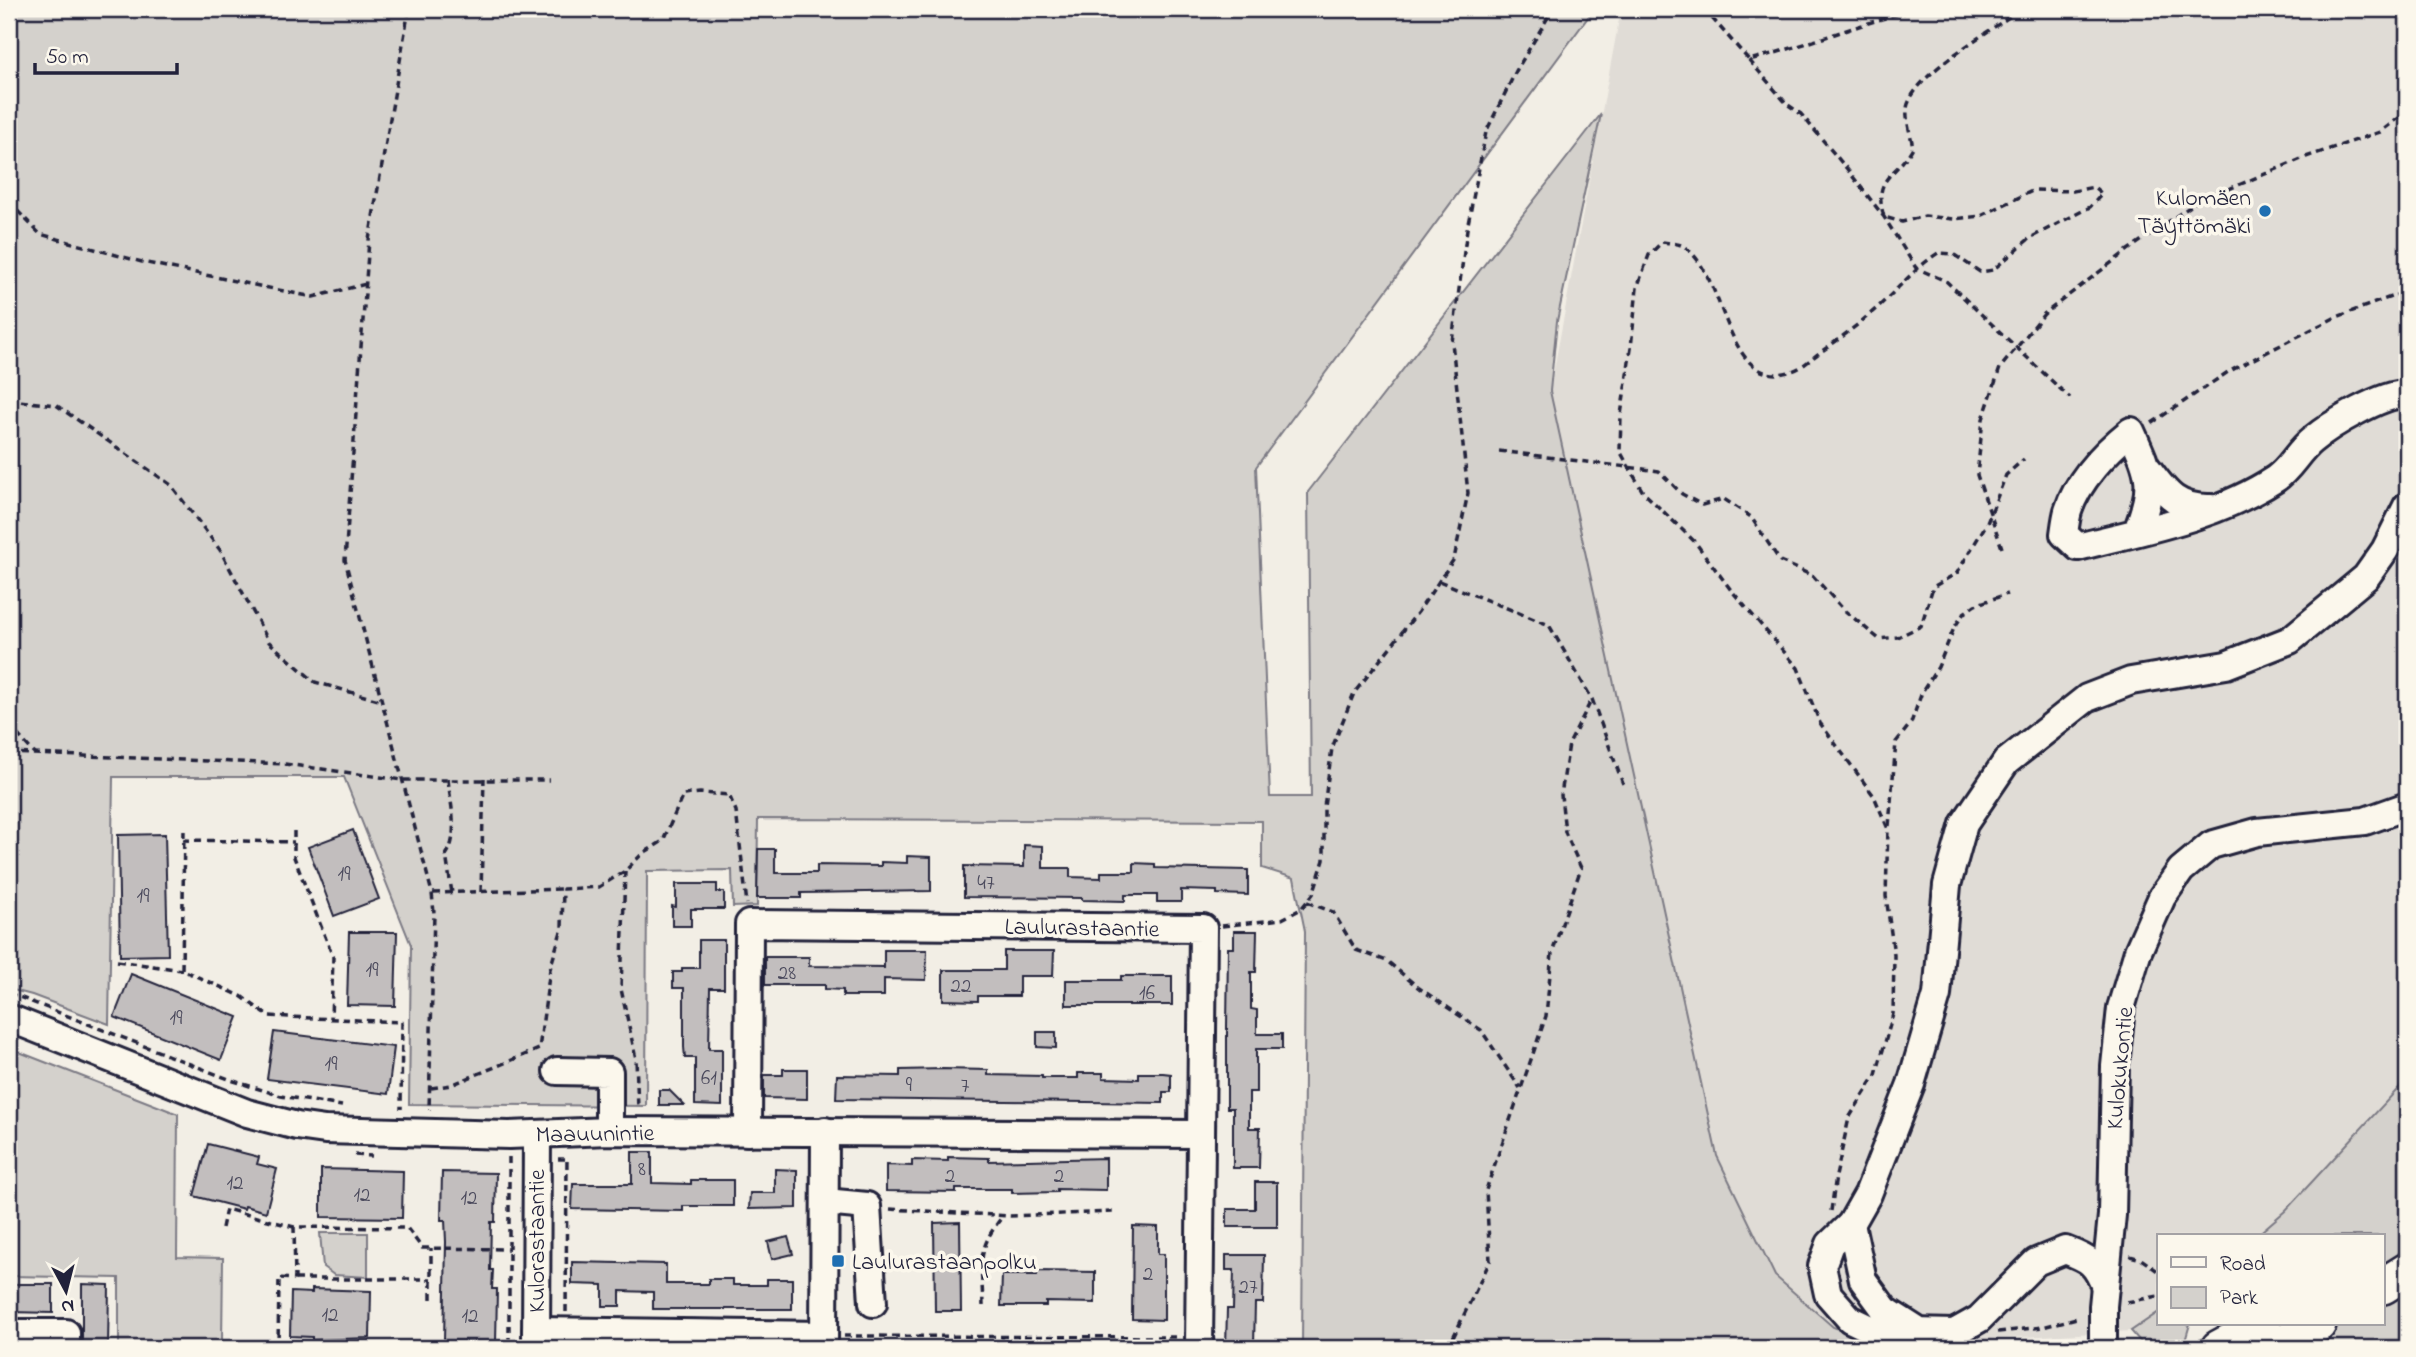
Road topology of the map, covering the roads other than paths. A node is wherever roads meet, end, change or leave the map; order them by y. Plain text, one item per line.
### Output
1 (2407, 394) edge
2 (2148, 469) junction
3 (2407, 506) edge
4 (2220, 507) junction
5 (2137, 531) junction
6 (2407, 806) edge
7 (9, 1018) edge
8 (557, 1071) dead end
9 (609, 1131) junction
10 (825, 1131) junction
11 (748, 1132) junction
12 (537, 1134) junction
13 (1201, 1135) junction
14 (825, 1202) junction
15 (1851, 1224) junction
16 (2407, 1250) edge
17 (2384, 1262) edge
18 (2407, 1271) edge
19 (2384, 1285) edge
20 (2104, 1297) junction
21 (873, 1303) dead end
22 (2259, 1326) edge
23 (2314, 1326) edge
24 (9, 1333) edge
25 (1921, 1333) junction
26 (536, 1340) edge
27 (824, 1341) edge
28 (1199, 1342) edge
29 (66, 1348) edge
30 (2103, 1348) edge
31 (2124, 1348) edge
32 (2219, 1348) edge
33 (2272, 1348) edge

1 - 4 street
2 - 4 street
2 - 5 street
2 - 5 street
3 - 15 street
4 - 5 street
6 - 20 street, Kulokukontie
7 - 12 street, Maauunintie
8 - 9 street
9 - 11 street, Maauunintie
9 - 12 street, Maauunintie
10 - 11 street, Maauunintie
10 - 13 street, Maauunintie
10 - 14 street
11 - 13 street, Laulurastaantie
12 - 26 street, Kulorastaantie
13 - 28 street
14 - 21 street
14 - 27 street
15 - 25 street
15 - 25 street
16 - 17 main road
18 - 19 main road
20 - 25 street
20 - 30 street, Kulokukontie
20 - 31 street
22 - 32 main road
23 - 33 main road
24 - 29 street
26 - 27 street

